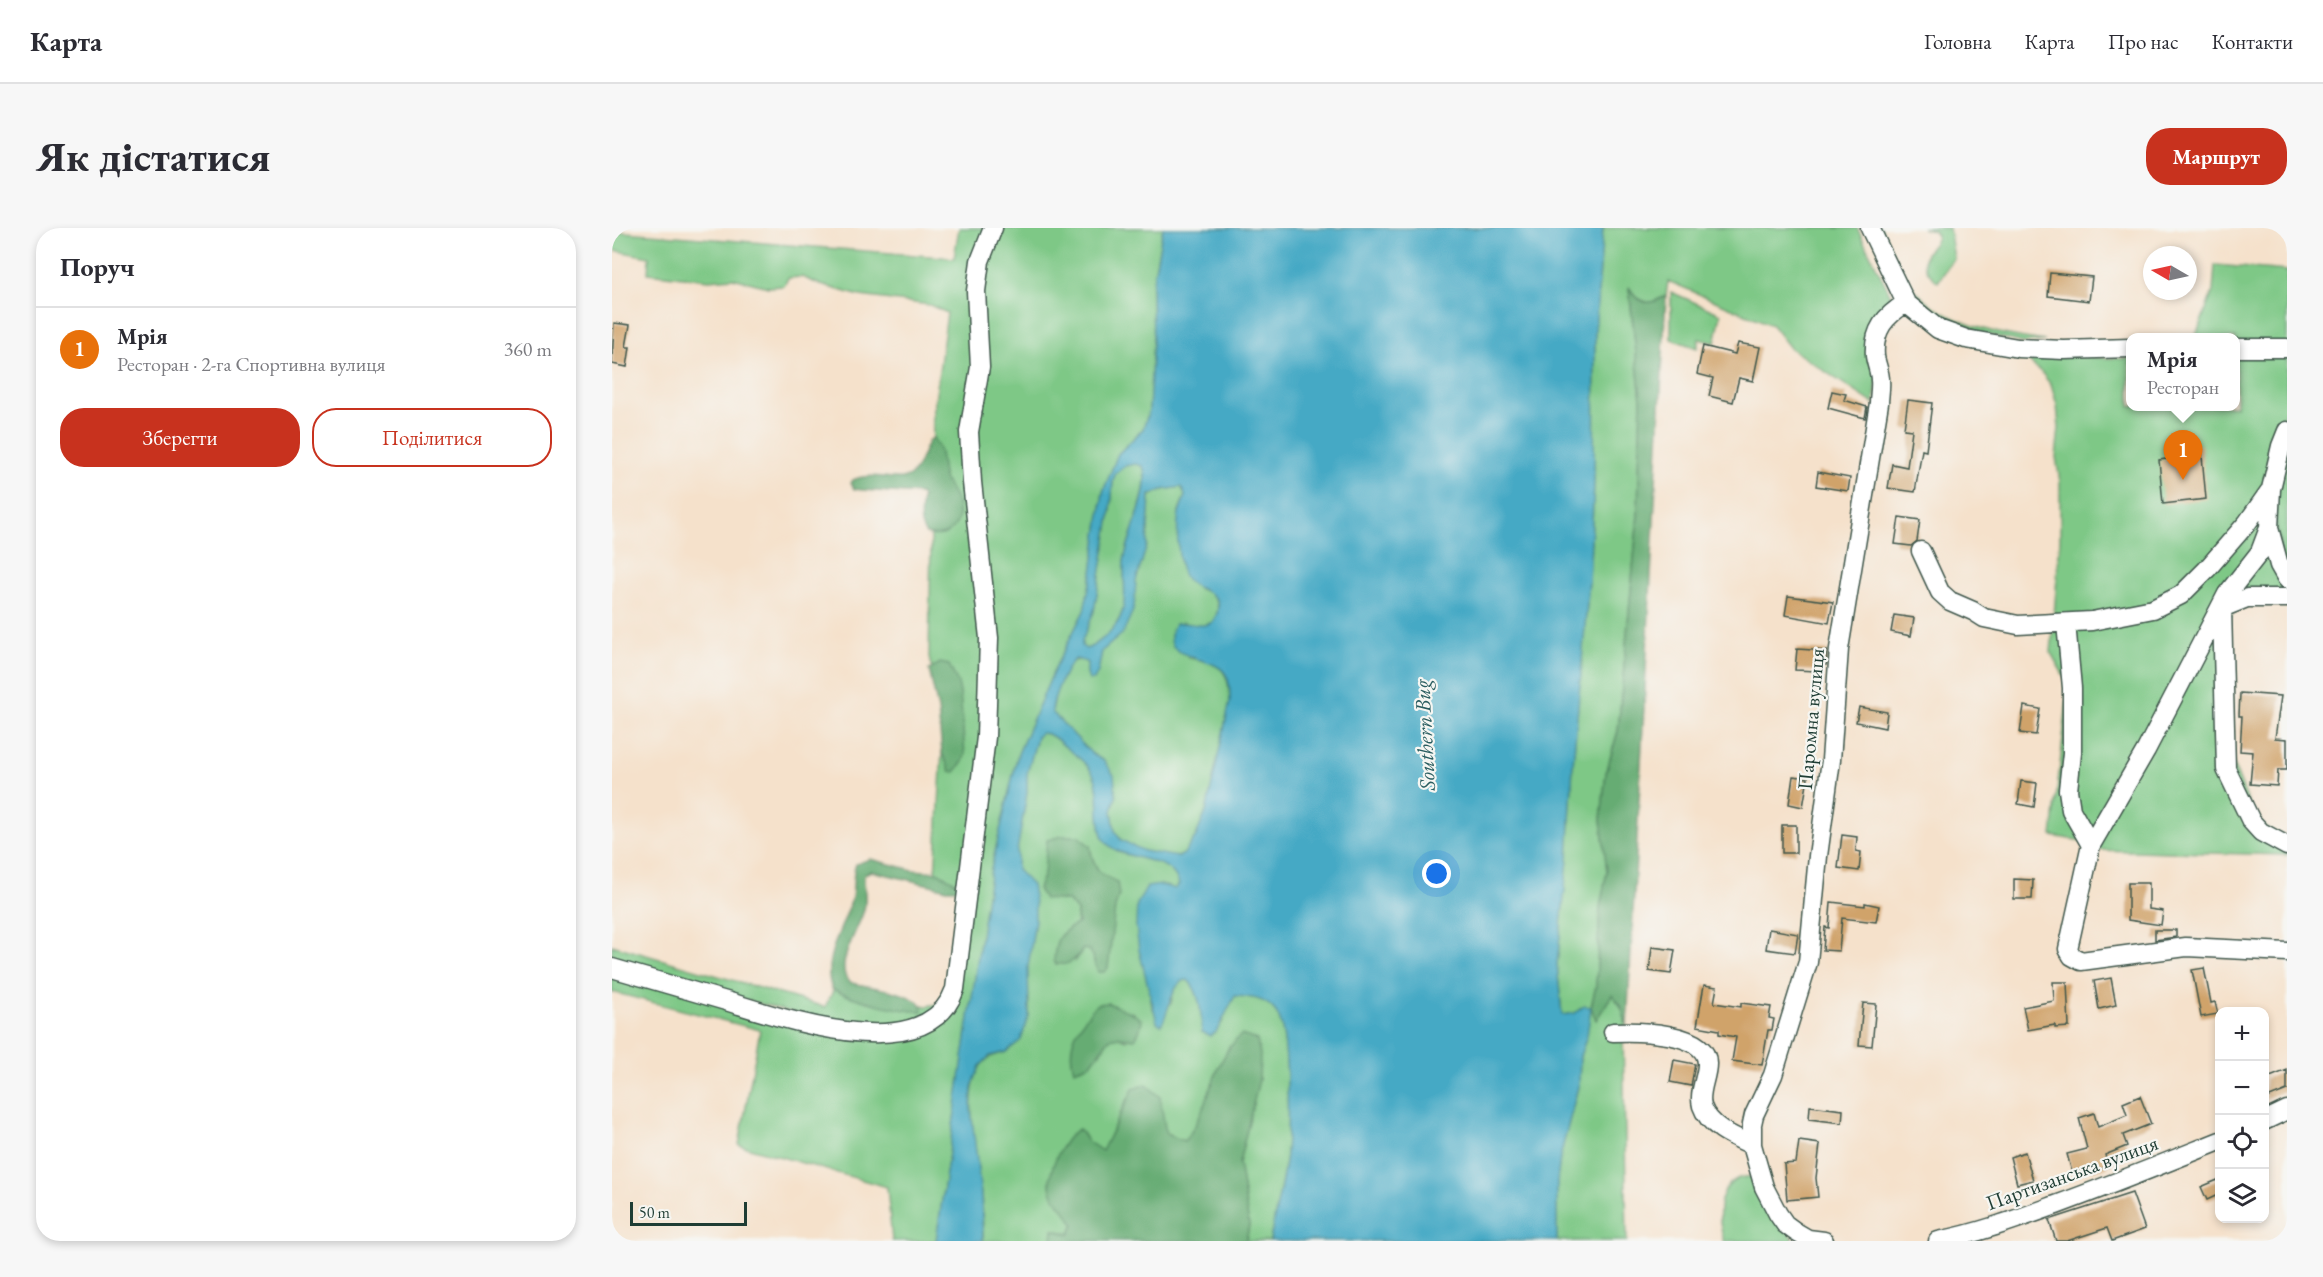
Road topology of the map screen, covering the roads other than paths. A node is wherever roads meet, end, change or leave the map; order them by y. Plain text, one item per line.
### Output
1 (993, 228) edge
2 (1870, 228) edge
3 (1906, 303) junction
4 (2126, 348) edge
5 (2240, 348) edge
6 (2287, 348) edge
7 (2287, 431) edge
8 (2271, 489) junction
9 (2269, 528) junction
10 (1922, 551) dead end
11 (2287, 579) edge
12 (2287, 598) edge
13 (2222, 608) junction
14 (2066, 623) junction
15 (2091, 845) junction
16 (2287, 846) edge
17 (2287, 952) edge
18 (612, 968) edge
19 (1613, 1032) dead end
20 (2287, 1110) edge
21 (2269, 1119) edge
22 (2215, 1143) edge
23 (1752, 1145) junction
24 (1824, 1241) edge
25 (1938, 1241) edge

1 - 18 street
2 - 3 street
3 - 4 street
3 - 23 street, Паромна вулиця
5 - 6 street
7 - 8 street
8 - 9 street
8 - 14 street
9 - 11 street
9 - 13 street
10 - 14 street
12 - 13 street
13 - 15 street
13 - 16 street
14 - 15 street
15 - 17 street
19 - 23 street
20 - 21 street
22 - 25 street, Партизанська вулиця
23 - 24 street, Паромна вулиця

